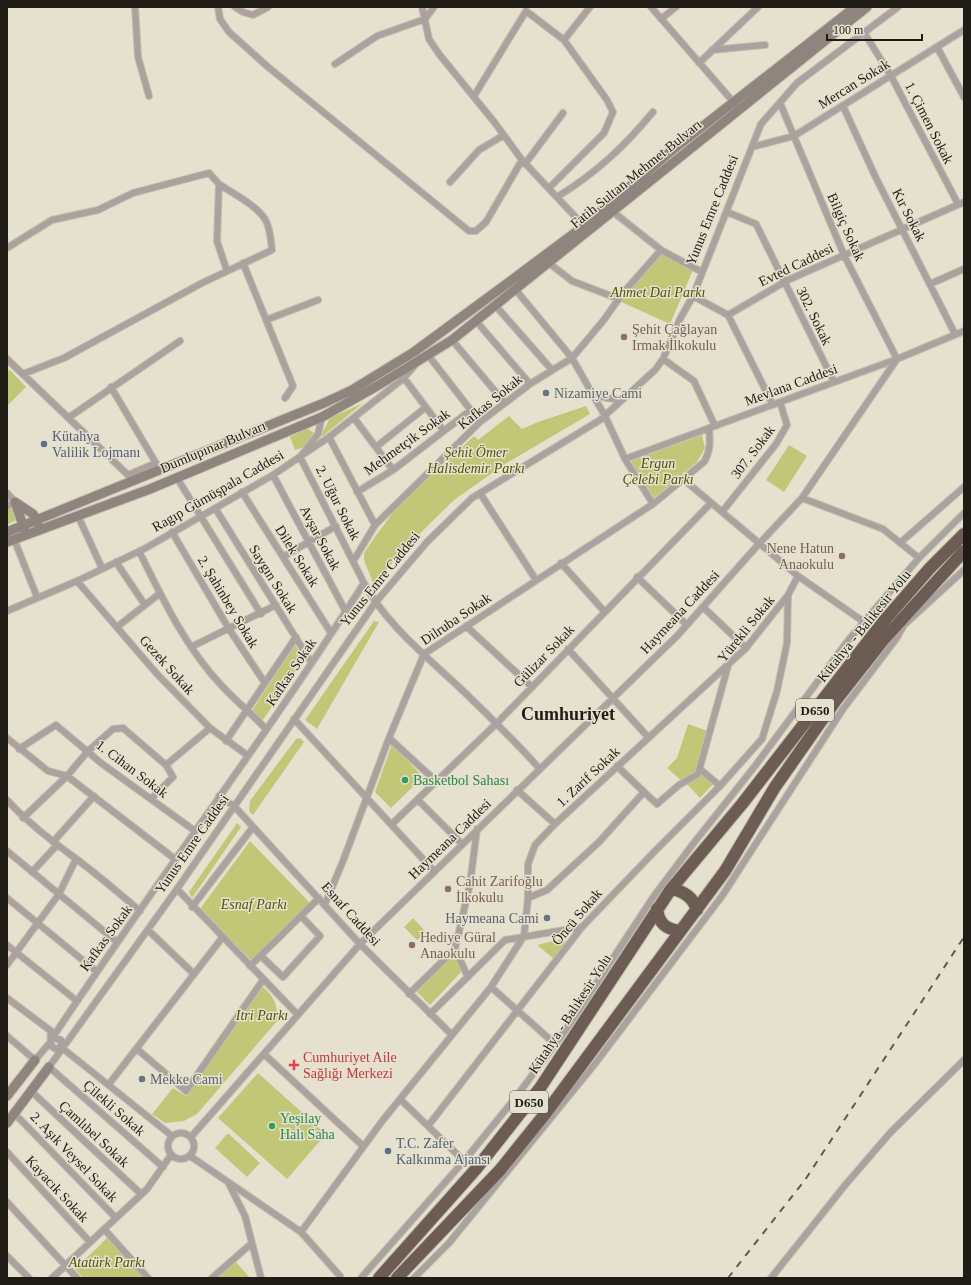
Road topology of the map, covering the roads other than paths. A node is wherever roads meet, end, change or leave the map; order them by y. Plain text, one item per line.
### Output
1 (135, 7) edge
2 (218, 7) edge
3 (235, 7) edge
4 (268, 7) edge
5 (422, 7) edge
6 (434, 7) edge
7 (590, 7) edge
8 (651, 7) edge
9 (676, 7) edge
10 (758, 7) edge
11 (867, 7) edge
12 (898, 7) edge
13 (854, 10) edge
14 (425, 19) junction
15 (661, 19) junction
16 (964, 30) edge
17 (865, 34) junction
18 (564, 40) junction
19 (765, 45) dead end
20 (937, 47) junction
21 (712, 50) junction
22 (699, 62) junction
23 (335, 64) dead end
24 (891, 76) junction
25 (150, 96) dead end
26 (474, 96) junction
27 (964, 97) edge
28 (780, 103) junction
29 (736, 106) junction
30 (843, 106) junction
31 (653, 112) dead end
32 (563, 113) dead end
33 (504, 135) junction
34 (794, 136) junction
35 (752, 147) junction
36 (524, 162) junction
37 (450, 182) dead end
38 (219, 184) junction
39 (549, 188) junction
40 (557, 197) junction
41 (964, 202) edge
42 (958, 204) junction
43 (612, 212) junction
44 (727, 212) junction
45 (584, 226) junction
46 (902, 229) junction
47 (7, 248) edge
48 (661, 250) junction
49 (844, 255) junction
50 (549, 262) junction
51 (243, 264) junction
52 (964, 269) edge
53 (227, 271) junction
54 (702, 272) junction
55 (784, 282) junction
56 (930, 284) junction
57 (515, 289) junction
58 (693, 296) junction
59 (619, 299) junction
60 (318, 300) dead end
61 (495, 305) junction
62 (728, 315) junction
63 (266, 320) junction
64 (476, 321) junction
65 (964, 331) edge
66 (956, 334) junction
67 (452, 340) junction
68 (180, 341) dead end
69 (421, 355) junction
70 (572, 358) junction
71 (7, 359) edge
72 (663, 359) junction
73 (897, 359) junction
74 (552, 370) junction
75 (23, 374) junction
76 (404, 378) junction
77 (834, 382) junction
78 (530, 384) junction
79 (111, 387) junction
80 (592, 393) junction
81 (285, 398) dead end
82 (622, 400) junction
83 (780, 402) junction
84 (505, 403) junction
85 (773, 405) junction
86 (426, 407) junction
87 (471, 410) junction
88 (322, 416) junction
89 (604, 416) junction
90 (68, 418) junction
91 (354, 418) junction
92 (480, 422) junction
93 (712, 427) junction
94 (443, 430) junction
95 (329, 437) junction
96 (376, 447) junction
97 (300, 457) junction
98 (625, 459) junction
99 (158, 467) junction
100 (392, 470) junction
101 (273, 475) junction
102 (177, 478) junction
103 (683, 479) junction
104 (964, 487) edge
105 (242, 492) junction
106 (357, 492) junction
107 (7, 493) edge
108 (480, 493) junction
109 (802, 498) junction
110 (711, 502) junction
111 (11, 504) edge
112 (653, 504) junction
113 (215, 508) junction
114 (722, 512) junction
115 (964, 513) edge
116 (78, 516) junction
117 (200, 516) junction
118 (36, 520) junction
119 (375, 525) junction
120 (23, 526) junction
121 (336, 526) junction
122 (40, 529) junction
123 (7, 532) edge
124 (172, 532) junction
125 (964, 534) edge
126 (27, 535) junction
127 (10, 541) edge
128 (309, 542) junction
129 (760, 543) junction
130 (900, 543) junction
131 (139, 551) junction
132 (964, 551) edge
133 (283, 557) junction
134 (919, 558) junction
135 (964, 558) edge
136 (354, 560) junction
137 (116, 562) junction
138 (561, 563) junction
139 (102, 568) junction
140 (964, 570) edge
141 (941, 575) junction
142 (798, 576) junction
143 (637, 577) junction
144 (536, 580) junction
145 (77, 581) junction
146 (364, 583) junction
147 (159, 594) junction
148 (788, 595) junction
149 (37, 597) junction
150 (375, 603) junction
151 (145, 605) junction
152 (276, 605) junction
153 (703, 607) junction
154 (7, 611) edge
155 (604, 611) junction
156 (346, 612) junction
157 (261, 614) junction
158 (864, 622) junction
159 (687, 625) junction
160 (466, 626) junction
161 (117, 627) junction
162 (229, 629) junction
163 (331, 634) junction
164 (296, 637) junction
165 (191, 647) junction
166 (746, 648) junction
167 (568, 649) junction
168 (424, 654) junction
169 (311, 662) junction
170 (728, 666) junction
171 (265, 683) junction
172 (532, 686) junction
173 (612, 698) junction
174 (248, 710) junction
175 (294, 719) junction
176 (497, 723) junction
177 (210, 728) junction
178 (266, 729) junction
179 (648, 737) junction
180 (389, 738) junction
181 (226, 741) junction
182 (8, 742) edge
183 (19, 748) junction
184 (88, 751) junction
185 (247, 756) junction
186 (166, 765) junction
187 (617, 766) junction
188 (540, 768) junction
189 (700, 769) junction
190 (66, 776) junction
191 (437, 782) junction
192 (720, 786) junction
193 (518, 790) junction
194 (644, 792) junction
195 (94, 796) junction
196 (219, 796) junction
197 (366, 798) junction
198 (151, 799) junction
199 (7, 800) edge
200 (418, 800) junction
201 (235, 807) junction
202 (23, 818) junction
203 (392, 824) junction
204 (555, 824) junction
205 (253, 827) junction
206 (477, 829) junction
207 (195, 831) junction
208 (55, 844) junction
209 (462, 844) junction
210 (7, 851) edge
211 (76, 859) junction
212 (175, 859) junction
213 (434, 871) junction
214 (32, 872) junction
215 (177, 889) junction
216 (671, 889) junction
217 (59, 894) junction
218 (7, 898) edge
219 (320, 898) junction
220 (528, 898) junction
221 (325, 904) junction
222 (192, 907) junction
223 (657, 909) junction
224 (697, 910) junction
225 (140, 911) junction
226 (301, 916) junction
227 (37, 923) junction
228 (582, 927) junction
229 (148, 930) junction
230 (680, 931) junction
231 (524, 936) junction
232 (222, 938) junction
233 (117, 942) junction
234 (360, 944) junction
235 (7, 945) edge
236 (455, 949) junction
237 (17, 952) junction
238 (261, 956) junction
239 (7, 965) edge
240 (250, 966) junction
241 (96, 971) junction
242 (194, 974) junction
243 (468, 977) junction
244 (263, 980) junction
245 (491, 987) junction
246 (409, 994) junction
247 (7, 998) edge
248 (77, 1001) junction
249 (518, 1012) junction
250 (430, 1014) junction
251 (298, 1015) junction
252 (452, 1035) junction
253 (7, 1036) edge
254 (51, 1040) junction
255 (555, 1044) junction
256 (61, 1047) junction
257 (137, 1048) junction
258 (264, 1054) junction
259 (35, 1060) junction
260 (964, 1060) edge
261 (49, 1067) junction
262 (109, 1084) junction
263 (31, 1091) junction
264 (8, 1094) edge
265 (400, 1099) junction
266 (14, 1113) junction
267 (7, 1123) edge
268 (428, 1126) junction
269 (172, 1136) junction
270 (191, 1137) junction
271 (363, 1146) junction
272 (7, 1152) edge
273 (171, 1155) junction
274 (190, 1156) junction
275 (464, 1161) junction
276 (163, 1167) junction
277 (228, 1183) junction
278 (141, 1194) junction
279 (7, 1202) edge
280 (116, 1218) junction
281 (104, 1229) junction
282 (301, 1232) junction
283 (90, 1242) junction
284 (252, 1243) junction
285 (7, 1256) edge
286 (66, 1265) junction
287 (340, 1276) dead end
288 (29, 1278) edge
289 (52, 1278) edge
290 (77, 1278) edge
291 (148, 1278) edge
292 (212, 1278) edge
293 (261, 1278) edge
294 (361, 1278) edge
295 (379, 1278) edge
296 (397, 1278) edge
297 (414, 1278) edge
298 (771, 1278) edge

1 - 25 street
2 - 36 street
3 - 4 street
5 - 14 street
6 - 14 street
7 - 18 street
8 - 15 street
9 - 15 street
10 - 21 street
11 - 13 main road, Fatih Sultan Mehmet Bulvarı
12 - 17 street, Yunus Emre Caddesi
13 - 29 main road, Fatih Sultan Mehmet Bulvarı
14 - 23 street
14 - 26 street
15 - 22 street
16 - 20 street, Mercan Sokak
17 - 24 street, 1. Çimen Sokak
17 - 28 street, Yunus Emre Caddesi
18 - 26 street
18 - 39 street
19 - 21 street
20 - 24 street, Mercan Sokak
20 - 27 street
21 - 22 street
22 - 29 street
24 - 30 street, Mercan Sokak
24 - 42 street, 1. Çimen Sokak
26 - 33 street
28 - 34 street, Bilgiç Sokak
28 - 35 street, Yunus Emre Caddesi
29 - 43 main road, Fatih Sultan Mehmet Bulvarı
29 - 45 main road, Fatih Sultan Mehmet Bulvarı
30 - 34 street, Mercan Sokak
30 - 46 street, Kır Sokak
31 - 40 street
32 - 36 street
33 - 36 street
33 - 37 street
34 - 35 street, Mercan Sokak
34 - 49 street, Bilgiç Sokak
35 - 44 street, Yunus Emre Caddesi
36 - 39 street
38 - 47 street
38 - 51 street
38 - 53 street
39 - 40 street
40 - 45 street
41 - 42 street, Evted Caddesi
42 - 46 street, Evted Caddesi
43 - 48 street
43 - 50 main road, Fatih Sultan Mehmet Bulvarı
44 - 54 street, Yunus Emre Caddesi
44 - 55 street, 302. Sokak
45 - 69 main road, Fatih Sultan Mehmet Bulvarı
46 - 49 street, Evted Caddesi
46 - 56 street, Kır Sokak
48 - 54 street
48 - 59 street
49 - 55 street, Evted Caddesi
49 - 73 street, Bilgiç Sokak
50 - 57 main road, Fatih Sultan Mehmet Bulvarı
50 - 59 street
51 - 53 street
51 - 63 street
52 - 56 street
53 - 75 street
54 - 58 street, Yunus Emre Caddesi
55 - 62 street, Evted Caddesi
55 - 77 street, 302. Sokak
56 - 66 street, Kır Sokak
57 - 61 main road, Fatih Sultan Mehmet Bulvarı
57 - 70 street
58 - 62 street
58 - 72 street, Yunus Emre Caddesi
59 - 70 street
60 - 63 street
61 - 64 main road, Fatih Sultan Mehmet Bulvarı
61 - 74 street
62 - 85 street
63 - 81 street
64 - 67 main road, Fatih Sultan Mehmet Bulvarı
64 - 78 street
65 - 66 street, Mevlana Caddesi
66 - 73 street, Mevlana Caddesi
67 - 69 main road, Fatih Sultan Mehmet Bulvarı
67 - 84 street
68 - 79 street
69 - 76 street, Ragıp Gümüşpala Caddesi
69 - 87 street
69 - 88 main road, Dumlupınar Bulvarı
69 - 99 main road, Dumlupınar Bulvarı
70 - 74 street, Kafkas Sokak
70 - 80 street
71 - 75 street
72 - 82 street, Yunus Emre Caddesi
72 - 93 street
73 - 77 street, Mevlana Caddesi
73 - 109 street, Haymeana Caddesi
74 - 78 street, Kafkas Sokak
75 - 90 street
76 - 86 street
76 - 91 street, Ragıp Gümüşpala Caddesi
77 - 83 street, Mevlana Caddesi
78 - 84 street, Kafkas Sokak
79 - 90 street
79 - 99 street
80 - 82 street
80 - 89 street
82 - 89 street, Yunus Emre Caddesi
83 - 85 street, Mevlana Caddesi
83 - 114 street, 307. Sokak
84 - 92 street, Kafkas Sokak
85 - 93 street, Mevlana Caddesi
86 - 94 street
86 - 96 street
87 - 92 street
87 - 94 street, Mehmetçik Sokak
88 - 97 street
88 - 102 main road, Dumlupınar Bulvarı
89 - 98 street
89 - 108 street, Yunus Emre Caddesi
90 - 99 street
91 - 95 street, Ragıp Gümüşpala Caddesi
91 - 96 street
92 - 119 street, Kafkas Sokak
93 - 98 street, Mevlana Caddesi
93 - 103 street, Dilruba Sokak
94 - 100 street, Mehmetçik Sokak
95 - 97 street, Ragıp Gümüşpala Caddesi
95 - 106 street
96 - 100 street
97 - 101 street, Ragıp Gümüşpala Caddesi
97 - 121 street, 2. Uğur Sokak
98 - 112 street
99 - 118 main road, Dumlupınar Bulvarı
100 - 106 street, Mehmetçik Sokak
101 - 105 street, Ragıp Gümüşpala Caddesi
101 - 128 street, Avşar Sokak
102 - 116 main road, Dumlupınar Bulvarı
102 - 117 street
103 - 110 street
103 - 112 street, Dilruba Sokak
104 - 130 street
105 - 113 street, Ragıp Gümüşpala Caddesi
105 - 133 street, Dilek Sokak
106 - 119 street
107 - 111 street
108 - 144 street
108 - 150 street, Yunus Emre Caddesi
109 - 129 street, Haymeana Caddesi
109 - 130 street
110 - 114 street
110 - 143 street, Gülizar Sokak
111 - 118 main road
111 - 120 main road
112 - 138 street, Dilruba Sokak
113 - 117 street, Ragıp Gümüşpala Caddesi
113 - 152 street, Saygın Sokak
114 - 129 street
115 - 134 street
116 - 122 main road, Dumlupınar Bulvarı
116 - 139 street
117 - 124 street, Ragıp Gümüşpala Caddesi
117 - 157 street
118 - 120 main road, Dumlupınar Bulvarı
118 - 122 main road
119 - 136 street, Kafkas Sokak
120 - 123 main road, Dumlupınar Bulvarı
120 - 126 main road
121 - 128 street
121 - 136 street, 2. Uğur Sokak
122 - 126 main road, Dumlupınar Bulvarı
124 - 131 street, Ragıp Gümüşpala Caddesi
124 - 162 street, 2. Şahinbey Sokak
125 - 216 highway, Kütahya - Balıkesir Yolu / D650
126 - 127 main road, Dumlupınar Bulvarı
127 - 149 street
128 - 133 street
128 - 156 street, Avşar Sokak
129 - 142 street
129 - 153 street, Haymeana Caddesi
130 - 134 street
131 - 137 street, Ragıp Gümüşpala Caddesi
131 - 147 street
132 - 141 highway, Kütahya - Balıkesir Yolu / D650
133 - 163 street, Dilek Sokak
134 - 158 street
135 - 141 street
136 - 146 street
137 - 139 street, Ragıp Gümüşpala Caddesi
137 - 151 street
138 - 144 street, Dilruba Sokak
138 - 155 street
139 - 145 street, Ragıp Gümüşpala Caddesi
140 - 297 street
141 - 224 highway, Kütahya - Balıkesir Yolu / D650
142 - 148 street, Yürekli Sokak
142 - 158 street
143 - 155 street, Gülizar Sokak
143 - 159 street
144 - 160 street, Dilruba Sokak
145 - 149 street, Ragıp Gümüşpala Caddesi
145 - 161 street, Gezek Sokak
146 - 150 street
146 - 156 street, Kafkas Sokak
147 - 151 street
147 - 165 street
148 - 166 street, Yürekli Sokak
148 - 192 street, Öncü Sokak
149 - 154 street, Ragıp Gümüşpala Caddesi
150 - 168 street
150 - 175 street, Yunus Emre Caddesi
151 - 161 street
152 - 157 street
152 - 164 street, Saygın Sokak
153 - 159 street, Haymeana Caddesi
153 - 166 street
155 - 167 street, Gülizar Sokak
156 - 163 street, Kafkas Sokak
157 - 162 street
158 - 255 street
159 - 173 street, Haymeana Caddesi
160 - 168 street, Dilruba Sokak
160 - 172 street
161 - 177 street, Gezek Sokak
162 - 165 street
162 - 171 street, 2. Şahinbey Sokak
163 - 169 street, Kafkas Sokak
164 - 169 street, Saygın Sokak
164 - 171 street
165 - 174 street
166 - 170 street, Yürekli Sokak
167 - 172 street, Gülizar Sokak
167 - 173 street
168 - 176 street
168 - 180 street, Dilruba Sokak
169 - 178 street, Kafkas Sokak
170 - 179 street, 1. Zarif Sokak
170 - 189 street, Yürekli Sokak
171 - 174 street
172 - 176 street, Gülizar Sokak
173 - 179 street
173 - 188 street, Haymeana Caddesi
174 - 178 street
174 - 181 street
175 - 197 street
175 - 201 street, Yunus Emre Caddesi
176 - 188 street
176 - 191 street, Gülizar Sokak
177 - 181 street, Gezek Sokak
177 - 186 street
178 - 185 street, Kafkas Sokak
179 - 187 street, 1. Zarif Sokak
180 - 191 street
180 - 197 street, Dilruba Sokak
181 - 185 street, Gezek Sokak
182 - 183 street
183 - 184 street, 1. Cihan Sokak
183 - 190 street
184 - 186 street
184 - 190 street
184 - 198 street, 1. Cihan Sokak
185 - 196 street, Kafkas Sokak
186 - 198 street
187 - 194 street
187 - 204 street, 1. Zarif Sokak
188 - 193 street, Haymeana Caddesi
189 - 192 street
189 - 194 street
190 - 195 street
190 - 202 street
191 - 200 street, Gülizar Sokak
192 - 228 street, Öncü Sokak
193 - 204 street
193 - 206 street, Haymeana Caddesi
194 - 220 street
195 - 208 street
195 - 212 street
196 - 201 street, Esnaf Caddesi
196 - 207 street, Kafkas Sokak
197 - 203 street
197 - 221 street, Dilruba Sokak
198 - 207 street, 1. Cihan Sokak
199 - 202 street
200 - 203 street, Gülizar Sokak
200 - 209 street
201 - 205 street, Esnaf Caddesi
201 - 215 street, Yunus Emre Caddesi
202 - 208 street
203 - 213 street
204 - 220 street, 1. Zarif Sokak
205 - 219 street, Esnaf Caddesi
205 - 222 street
206 - 209 street, Haymeana Caddesi
206 - 236 street
207 - 212 street, Kafkas Sokak
208 - 211 street
208 - 214 street
209 - 213 street, Haymeana Caddesi
210 - 214 street
211 - 217 street
211 - 225 street
212 - 225 street, Kafkas Sokak
213 - 234 street, Haymeana Caddesi
214 - 217 street
215 - 222 street
215 - 229 street, Yunus Emre Caddesi
216 - 223 highway, Kütahya - Balıkesir Yolu
216 - 224 highway
217 - 227 street
217 - 233 street
218 - 227 street
219 - 221 street, Esnaf Caddesi
219 - 226 street
220 - 231 street, 1. Zarif Sokak
221 - 234 street, Esnaf Caddesi
222 - 232 street
223 - 230 highway
223 - 295 highway, Kütahya - Balıkesir Yolu / D650
224 - 230 highway, Kütahya - Balıkesir Yolu
225 - 233 street, Kafkas Sokak
226 - 238 street
226 - 238 street
227 - 237 street
227 - 241 street
228 - 231 street
228 - 249 street, Öncü Sokak
229 - 242 street
229 - 256 street, Yunus Emre Caddesi
230 - 296 highway, Kütahya - Balıkesir Yolu / D650
231 - 243 street
231 - 245 street
232 - 240 street
232 - 242 street
233 - 241 street, Kafkas Sokak
234 - 246 street, Esnaf Caddesi
234 - 251 street, Haymeana Caddesi
235 - 237 street
236 - 243 street
236 - 246 street
237 - 239 street
237 - 248 street
238 - 240 street
240 - 244 street
241 - 248 street, Kafkas Sokak
242 - 257 street
243 - 250 street
244 - 251 street
244 - 257 street
245 - 249 street
245 - 252 street
246 - 250 street, Esnaf Caddesi
247 - 254 street
248 - 254 street, Kafkas Sokak
249 - 255 street
249 - 268 street, Öncü Sokak
250 - 252 street, Esnaf Caddesi
251 - 258 street, Haymeana Caddesi
252 - 265 street
253 - 259 street
254 - 256 street
254 - 259 street, Kafkas Sokak
255 - 275 street
256 - 261 street, Yunus Emre Caddesi
256 - 262 street
257 - 262 street
258 - 270 street, Haymeana Caddesi
258 - 271 street
259 - 264 main road
260 - 298 street
261 - 263 main road
261 - 276 street, Çilekli Sokak
262 - 269 street
263 - 266 main road
263 - 278 street, Çamlıbel Sokak
265 - 268 street
265 - 271 street
266 - 267 main road
266 - 280 street, 2. Aşık Veysel Sokak
268 - 275 street
269 - 270 street
269 - 273 street
270 - 274 street
271 - 282 street
272 - 283 street, Kayacık Sokak
273 - 274 street
273 - 276 street
274 - 277 street
275 - 294 street
276 - 278 street
277 - 282 street
277 - 284 street
278 - 280 street
279 - 286 street
280 - 281 street
281 - 283 street
281 - 291 street
282 - 287 street
283 - 286 street
284 - 292 street
284 - 293 street
285 - 288 street
286 - 289 street
286 - 290 street

